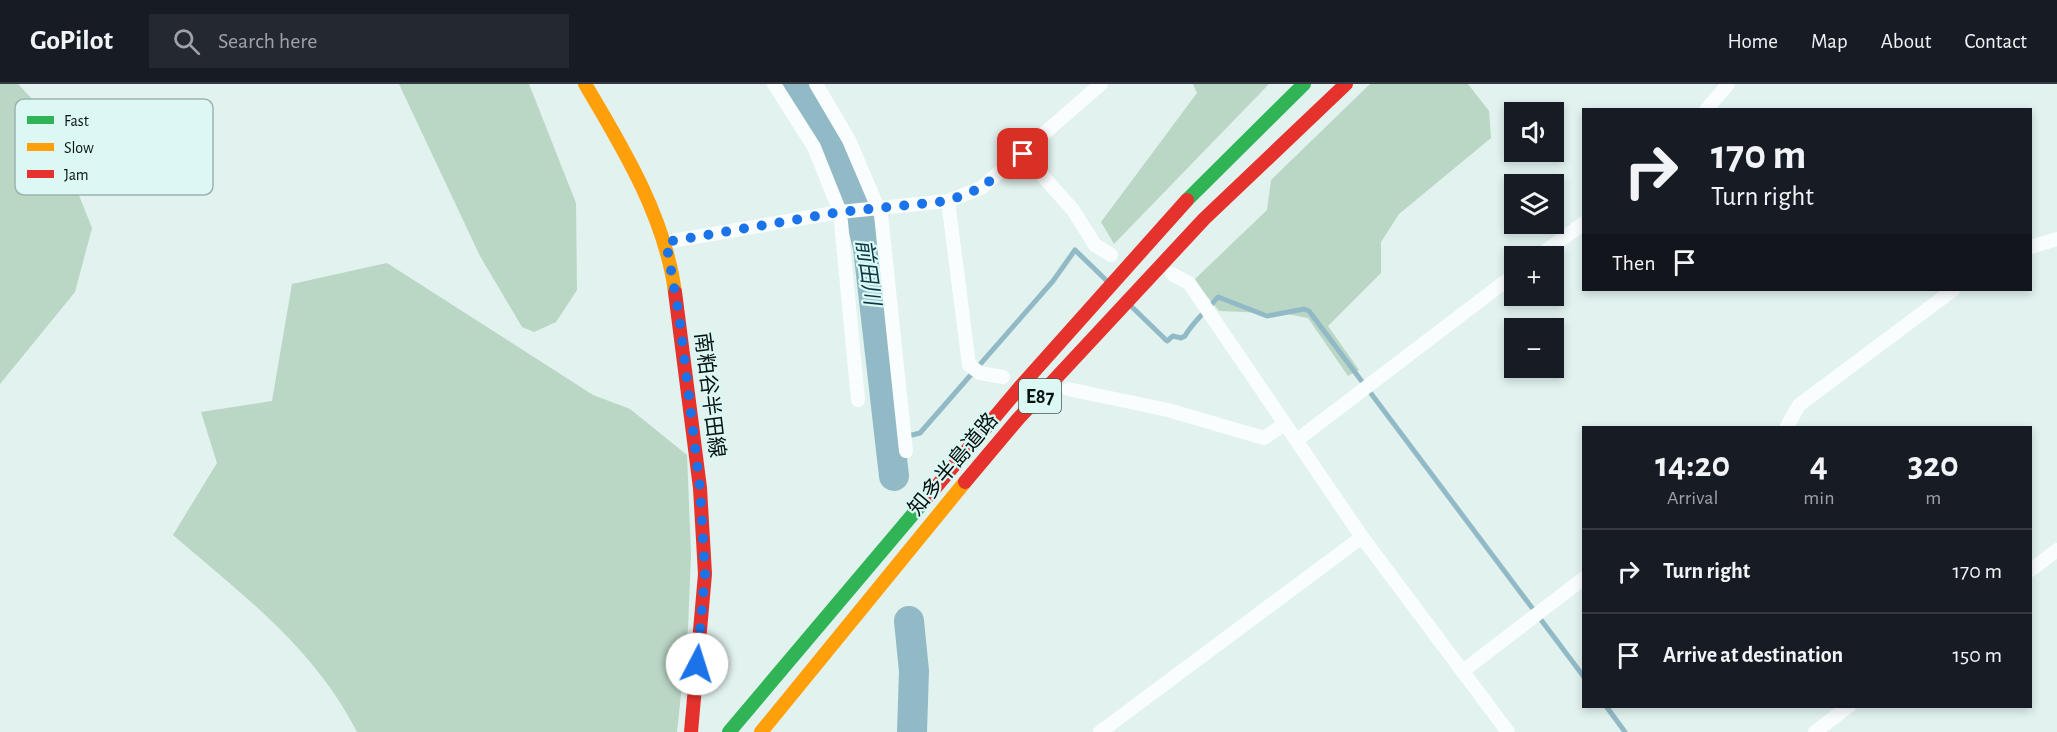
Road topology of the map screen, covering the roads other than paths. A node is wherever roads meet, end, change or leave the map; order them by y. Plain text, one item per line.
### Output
1 (585, 84) edge
2 (774, 84) edge
3 (816, 84) edge
4 (1101, 84) edge
5 (1304, 84) edge
6 (1346, 84) edge
7 (1728, 84) edge
8 (1708, 108) edge
9 (1023, 154) junction
10 (948, 201) junction
11 (877, 207) junction
12 (840, 212) junction
13 (1582, 224) edge
14 (2057, 239) edge
15 (666, 242) junction
16 (1553, 246) edge
17 (2032, 247) edge
18 (1111, 255) dead end
19 (1172, 274) dead end
20 (1504, 282) edge
21 (1952, 291) edge
22 (1003, 377) dead end
23 (1068, 389) dead end
24 (858, 400) dead end
25 (1283, 424) junction
26 (1787, 426) edge
27 (1297, 440) junction
28 (906, 451) dead end
29 (1362, 537) junction
30 (2057, 550) edge
31 (2032, 569) edge
32 (1582, 580) edge
33 (1463, 671) junction
34 (1846, 708) edge
35 (691, 732) edge
36 (729, 732) edge
37 (761, 732) edge
38 (1100, 732) edge
39 (1508, 732) edge
40 (1815, 732) edge

1 - 15 main road, 南粕谷半田線
2 - 12 street
3 - 11 street
4 - 9 street
5 - 36 main road, 知多半島道路 / E87
6 - 37 main road, 知多半島道路 / E87
7 - 8 street
9 - 10 street
9 - 18 street
10 - 11 street
10 - 22 street
11 - 12 street
11 - 28 street
12 - 15 street
12 - 24 street
13 - 16 street
14 - 17 street
15 - 35 main road, 南粕谷半田線
19 - 25 street
20 - 27 street
21 - 26 street
23 - 25 street
25 - 27 street
27 - 29 street
29 - 33 street
29 - 38 street
30 - 31 street
32 - 33 street
33 - 39 street
34 - 40 street

